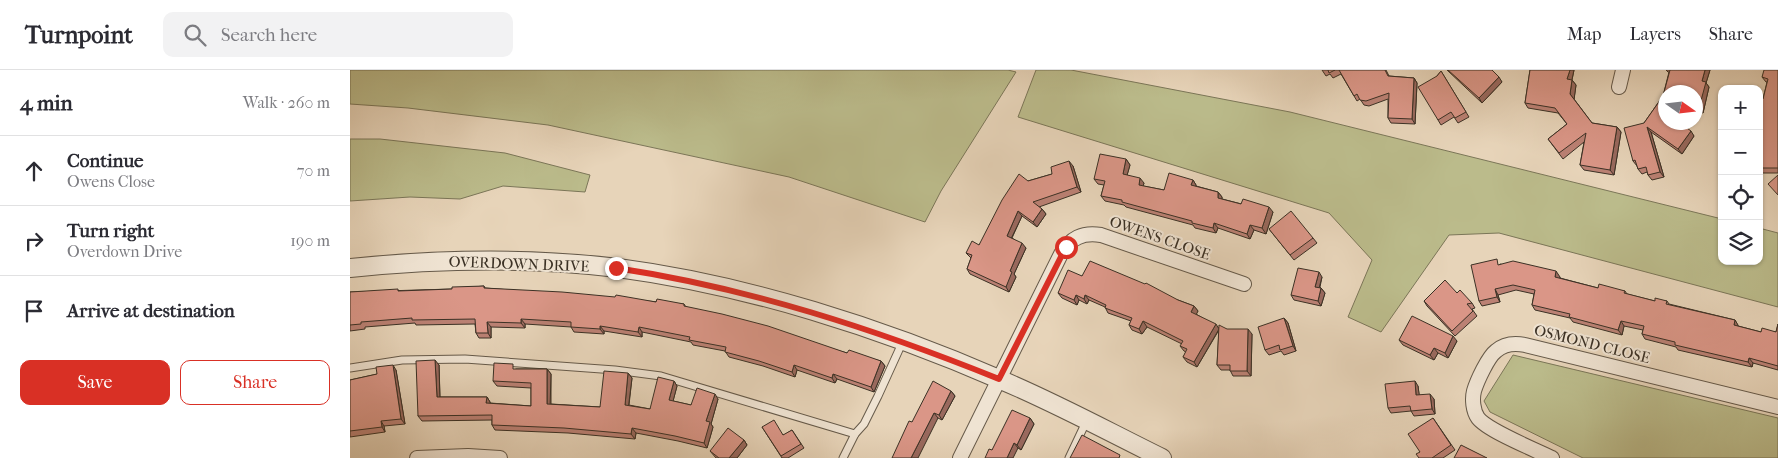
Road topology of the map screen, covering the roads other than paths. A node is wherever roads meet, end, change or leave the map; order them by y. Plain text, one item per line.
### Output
1 (1623, 70) edge
2 (1619, 87) dead end
3 (350, 268) edge
4 (1244, 284) dead end
5 (903, 341) junction
6 (350, 368) edge
7 (999, 379) junction
8 (1778, 407) edge
9 (1086, 421) junction
10 (855, 434) junction
11 (417, 458) edge
12 (500, 458) edge
13 (843, 458) edge
14 (960, 458) edge
15 (1069, 458) edge
16 (1162, 458) edge
17 (1552, 458) edge

1 - 2 street
3 - 5 street, OVERDOWN DRIVE
4 - 7 street, OWENS CLOSE
5 - 7 street, OVERDOWN DRIVE
5 - 10 lane
6 - 10 lane
7 - 9 street, OVERDOWN DRIVE
7 - 14 street, OWENS CLOSE
8 - 17 street, OSMOND CLOSE
9 - 15 lane
9 - 16 street, OVERDOWN DRIVE
10 - 13 lane
11 - 12 street

